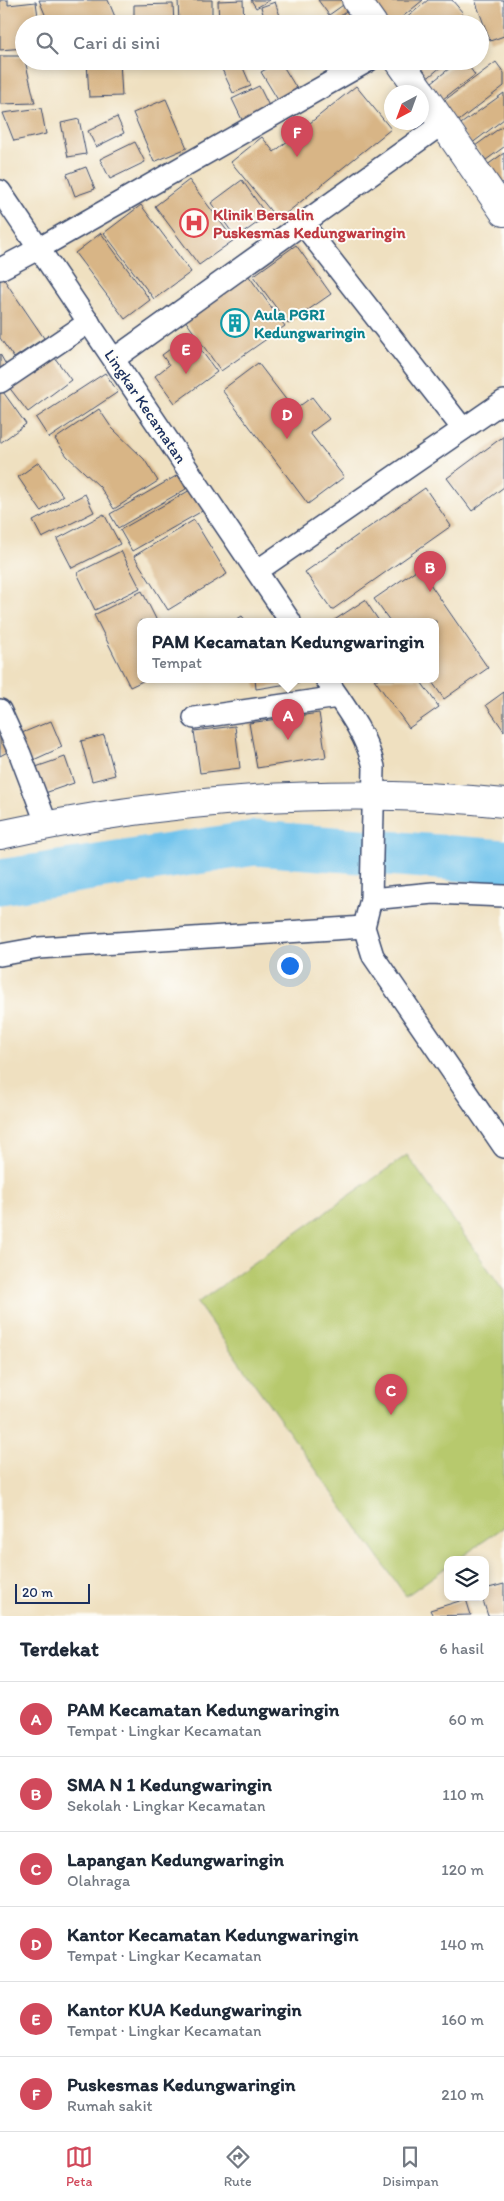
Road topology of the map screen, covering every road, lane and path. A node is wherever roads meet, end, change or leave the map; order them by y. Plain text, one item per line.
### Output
1 (356, 0) edge
2 (367, 15) edge
3 (352, 70) edge
4 (405, 70) edge
5 (416, 85) edge
6 (429, 104) edge
7 (442, 123) junction
8 (0, 191) edge
9 (501, 202) edge
10 (303, 224) junction
11 (38, 249) junction
12 (0, 269) edge
13 (88, 322) junction
14 (114, 359) junction
15 (0, 382) edge
16 (504, 401) edge
17 (463, 430) junction
18 (257, 571) junction
19 (288, 618) edge
20 (329, 683) edge
21 (338, 697) junction
22 (0, 710) edge
23 (194, 718) dead end
24 (504, 803) edge
25 (373, 807) junction
26 (47, 824) junction
27 (0, 835) edge
28 (504, 896) edge
29 (371, 899) junction
30 (364, 927) junction
31 (0, 955) edge
32 (504, 1147) edge

1 - 2 street
3 - 11 street
4 - 5 street
6 - 7 street
7 - 9 street
7 - 10 street
8 - 11 street, Lingkar Kecamatan
10 - 14 street
10 - 17 street
11 - 12 street
11 - 13 street, Lingkar Kecamatan
13 - 14 street, Lingkar Kecamatan
13 - 15 street
14 - 18 street, Lingkar Kecamatan
16 - 17 street
17 - 18 street
18 - 19 street, Lingkar Kecamatan
20 - 21 street
21 - 23 street
21 - 25 street
22 - 26 street
24 - 25 street
25 - 26 street
25 - 29 street
26 - 27 street
28 - 29 street
29 - 30 street
30 - 31 street
30 - 32 street

